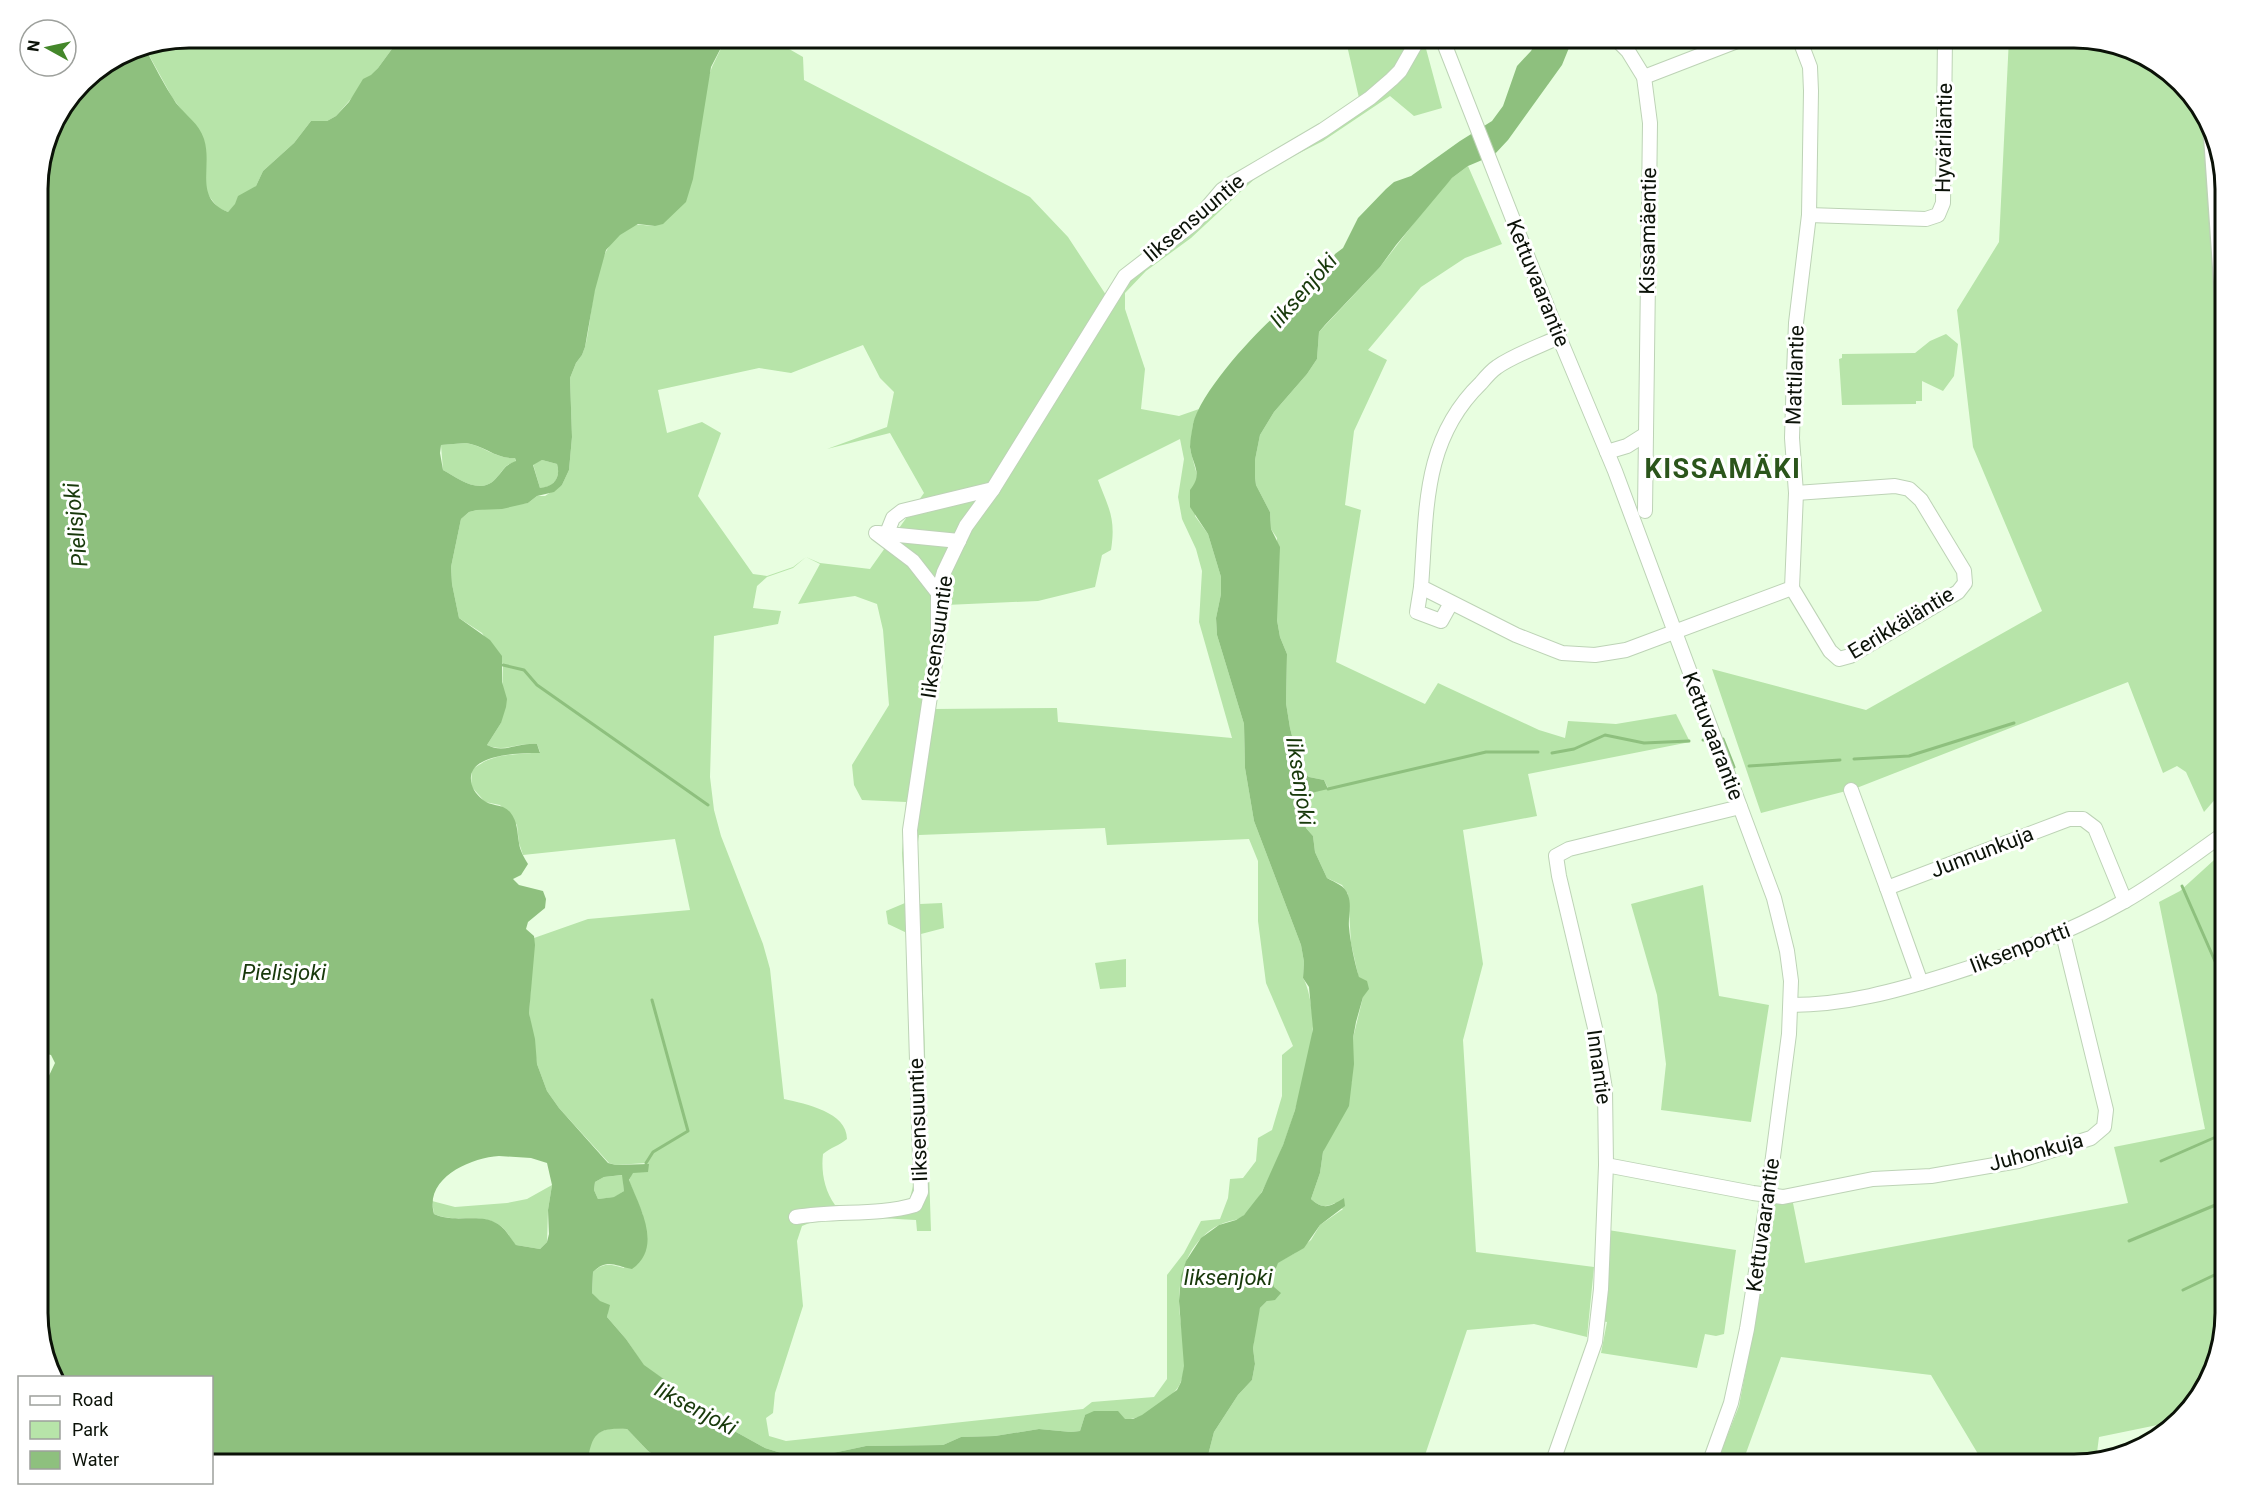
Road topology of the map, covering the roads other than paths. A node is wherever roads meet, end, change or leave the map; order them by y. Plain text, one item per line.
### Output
1 (1413, 48) edge
2 (1446, 48) edge
3 (1625, 48) edge
4 (1719, 48) edge
5 (1803, 48) edge
6 (1945, 48) edge
7 (1644, 77) junction
8 (1809, 215) junction
9 (1559, 337) junction
10 (1646, 434) junction
11 (1607, 452) junction
12 (993, 489) junction
13 (1796, 493) junction
14 (1645, 511) dead end
15 (887, 533) junction
16 (959, 540) junction
17 (1421, 587) junction
18 (1792, 588) junction
19 (938, 593) junction
20 (1451, 603) junction
21 (1674, 633) junction
22 (1851, 790) dead end
23 (1740, 807) junction
24 (2215, 841) edge
25 (1887, 888) junction
26 (2125, 902) junction
27 (2063, 934) junction
28 (1921, 983) junction
29 (1791, 1005) junction
30 (1606, 1165) junction
31 (1768, 1195) junction
32 (796, 1216) dead end
33 (1556, 1454) edge
34 (1713, 1454) edge

1 - 12 street, Iiksensuuntie
2 - 9 street, Kettuvaarantie
3 - 7 street, Kissamäentie
4 - 7 street
5 - 8 street, Mattilantie
6 - 8 street, Hyväriläntie
7 - 10 street, Kissamäentie
8 - 13 street, Mattilantie
9 - 11 street, Kettuvaarantie
9 - 17 street
10 - 11 street
10 - 14 street, Kissamäentie
11 - 21 street, Kettuvaarantie
12 - 15 street
12 - 16 street, Iiksensuuntie
13 - 18 street, Mattilantie
13 - 18 street, Eerikkäläntie
15 - 16 street
15 - 19 street
16 - 19 street, Iiksensuuntie
17 - 20 street
17 - 20 street
18 - 21 street
19 - 32 street, Iiksensuuntie
20 - 21 street
21 - 23 street, Kettuvaarantie
22 - 25 street
23 - 29 street, Kettuvaarantie
23 - 30 street, Innantie
24 - 26 street, Iiksenportti
25 - 26 street, Junnunkuja
25 - 28 street
26 - 27 street, Iiksenportti
27 - 28 street, Iiksenportti
27 - 31 street, Juhonkuja
28 - 29 street, Iiksenportti
29 - 31 street, Kettuvaarantie
30 - 31 street, Juhonkuja
30 - 33 street, Innantie
31 - 34 street, Kettuvaarantie

